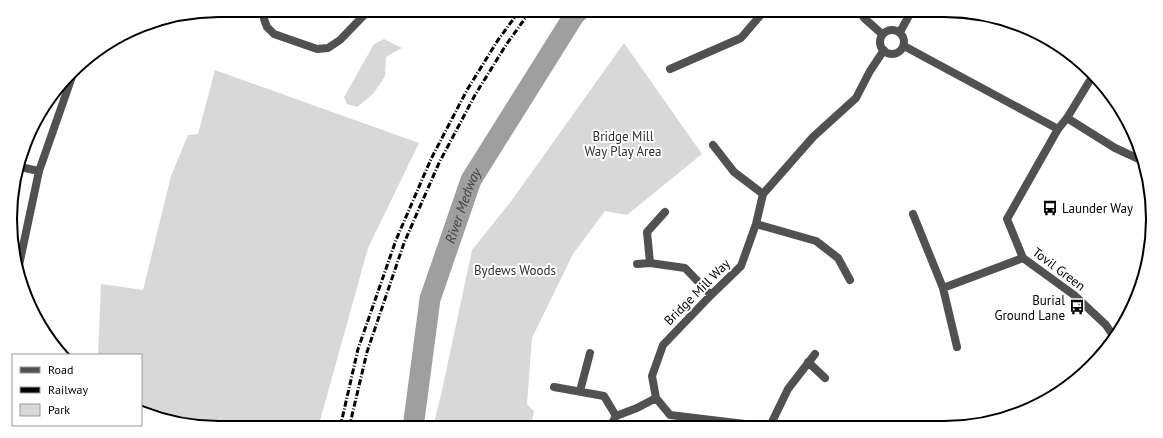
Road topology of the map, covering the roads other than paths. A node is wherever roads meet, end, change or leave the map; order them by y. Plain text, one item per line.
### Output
1 (264, 17) edge
2 (362, 17) edge
3 (759, 17) edge
4 (863, 17) edge
5 (908, 17) edge
6 (900, 32) junction
7 (882, 34) junction
8 (904, 46) junction
9 (884, 50) junction
10 (670, 69) dead end
11 (1090, 80) edge
12 (70, 83) edge
13 (1067, 118) junction
14 (1058, 129) junction
15 (713, 145) dead end
16 (1136, 158) edge
17 (24, 168) edge
18 (38, 171) junction
19 (763, 194) junction
20 (665, 212) dead end
21 (913, 214) dead end
22 (756, 224) junction
23 (21, 256) edge
24 (1023, 258) junction
25 (650, 263) junction
26 (637, 264) dead end
27 (850, 280) dead end
28 (943, 288) junction
29 (710, 295) junction
30 (1111, 332) edge
31 (957, 347) dead end
32 (590, 353) dead end
33 (815, 354) dead end
34 (808, 362) junction
35 (825, 378) dead end
36 (554, 387) dead end
37 (580, 391) junction
38 (656, 398) junction
39 (616, 416) junction
40 (613, 421) edge
41 (720, 421) edge
42 (774, 421) edge

1 - 2 street
3 - 10 street
4 - 7 street
5 - 6 street
6 - 7 street
6 - 8 street
7 - 9 street
8 - 9 street
8 - 14 street
9 - 19 street, Bridge Mill Way
11 - 13 street
12 - 18 street
13 - 14 street
13 - 16 street
14 - 24 street, Tovil Green
15 - 19 street
17 - 18 street
18 - 23 street
19 - 22 street, Bridge Mill Way
20 - 25 street
21 - 28 street
22 - 27 street
22 - 29 street, Bridge Mill Way
24 - 28 street
24 - 30 street, Tovil Green
25 - 26 street
25 - 29 street
28 - 31 street
29 - 38 street, Bridge Mill Way
32 - 37 street
33 - 34 street
34 - 35 street
34 - 42 street
36 - 37 street
37 - 39 street
38 - 39 street
38 - 41 street, Bridge Mill Way
39 - 40 street

